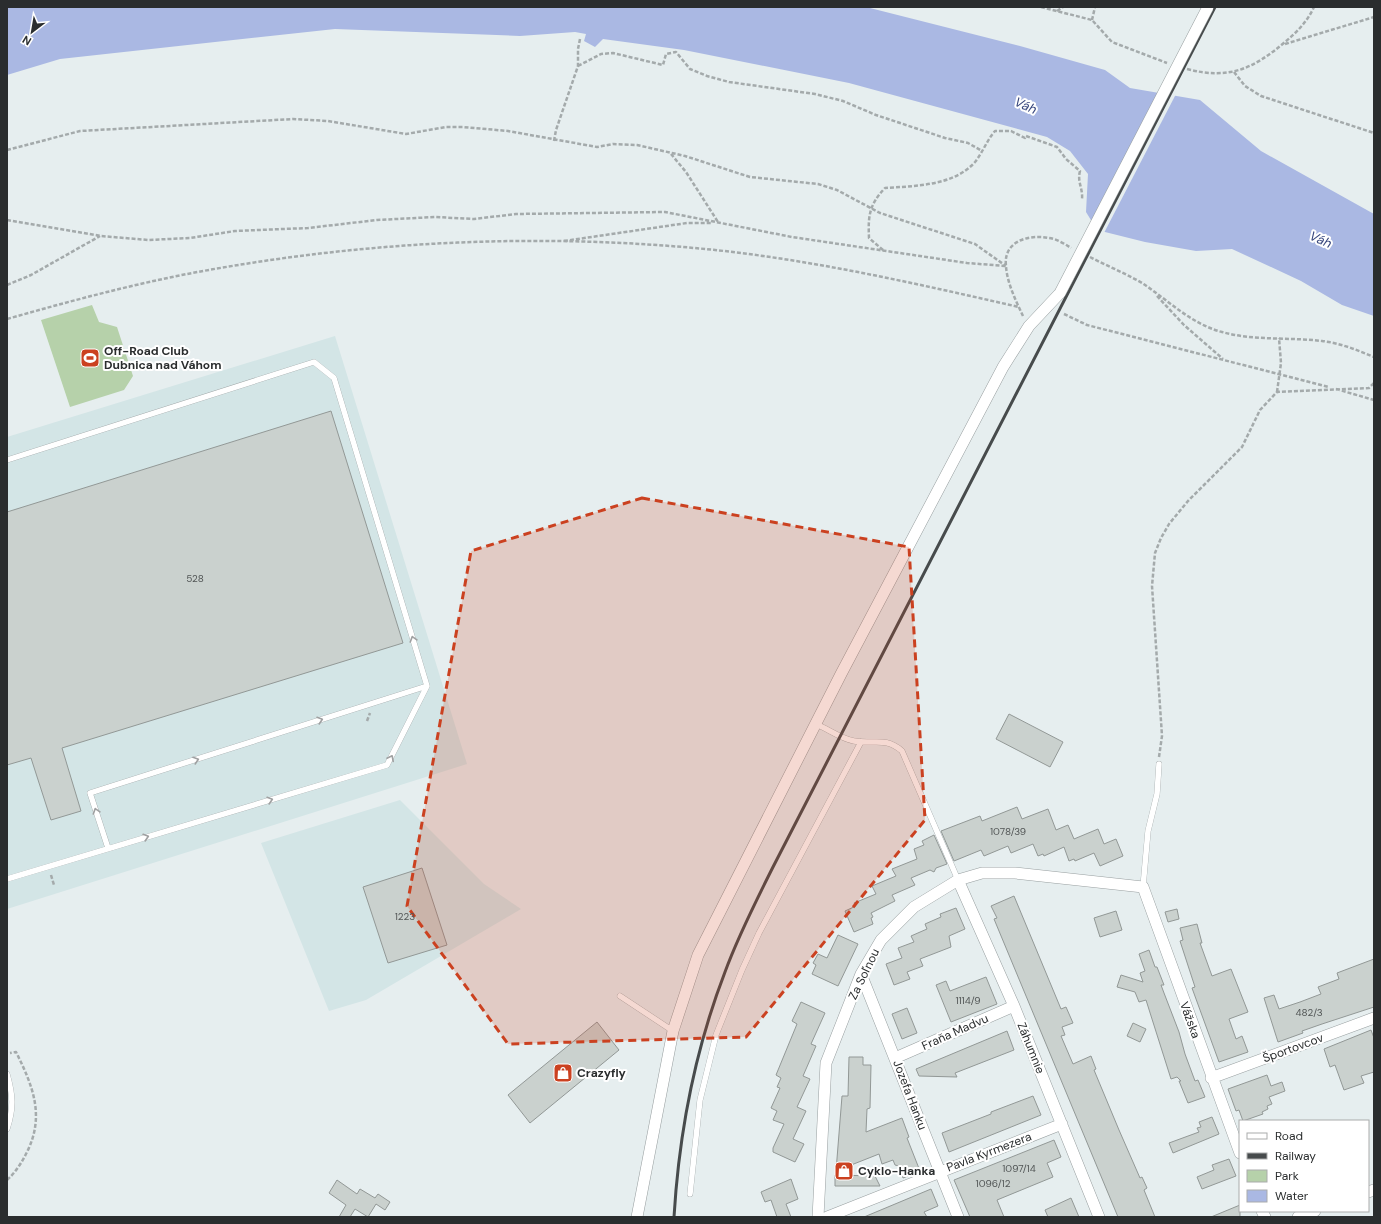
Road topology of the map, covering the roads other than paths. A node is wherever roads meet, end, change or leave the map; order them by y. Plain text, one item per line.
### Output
1 (1208, 7) edge
2 (7, 460) edge
3 (427, 686) junction
4 (816, 724) junction
5 (861, 742) junction
6 (1159, 764) road end
7 (108, 848) junction
8 (7, 878) edge
9 (958, 880) junction
10 (1143, 887) junction
11 (861, 974) junction
12 (620, 996) dead end
13 (1014, 1006) junction
14 (1374, 1018) edge
15 (673, 1031) junction
16 (895, 1058) junction
17 (7, 1074) edge
18 (1211, 1078) junction
19 (1062, 1124) junction
20 (7, 1129) edge
21 (1239, 1150) edge
22 (939, 1172) junction
23 (690, 1194) dead end
24 (1312, 1212) edge
25 (637, 1217) edge
26 (818, 1217) edge
27 (827, 1217) edge
28 (958, 1217) edge
29 (1099, 1217) edge
30 (1298, 1217) edge

1 - 4 street, bridge
3 -> 2 lane
7 -> 3 lane
7 -> 3 lane
4 - 5 lane
4 - 15 street
5 - 9 lane
5 - 23 lane
6 - 10 lane
7 - 8 lane
9 - 10 street, Za Soľnou
9 - 11 street, Za Soľnou
9 - 13 street, Záhumnie
10 - 18 street, Vážska
11 - 16 street, Jozefa Hanku
11 - 26 street, Za Soľnou
12 - 15 lane
13 - 16 street, Fraňa Madvu
13 - 19 street, Záhumnie
14 - 18 street, Športovcov
15 - 25 street
16 - 22 street, Jozefa Hanku
17 - 20 lane
18 - 21 street, Vážska
19 - 22 street, Pavla Kyrmezera
19 - 29 street, Záhumnie
22 - 27 street, Pavla Kyrmezera
22 - 28 street, Jozefa Hanku
24 - 30 street

